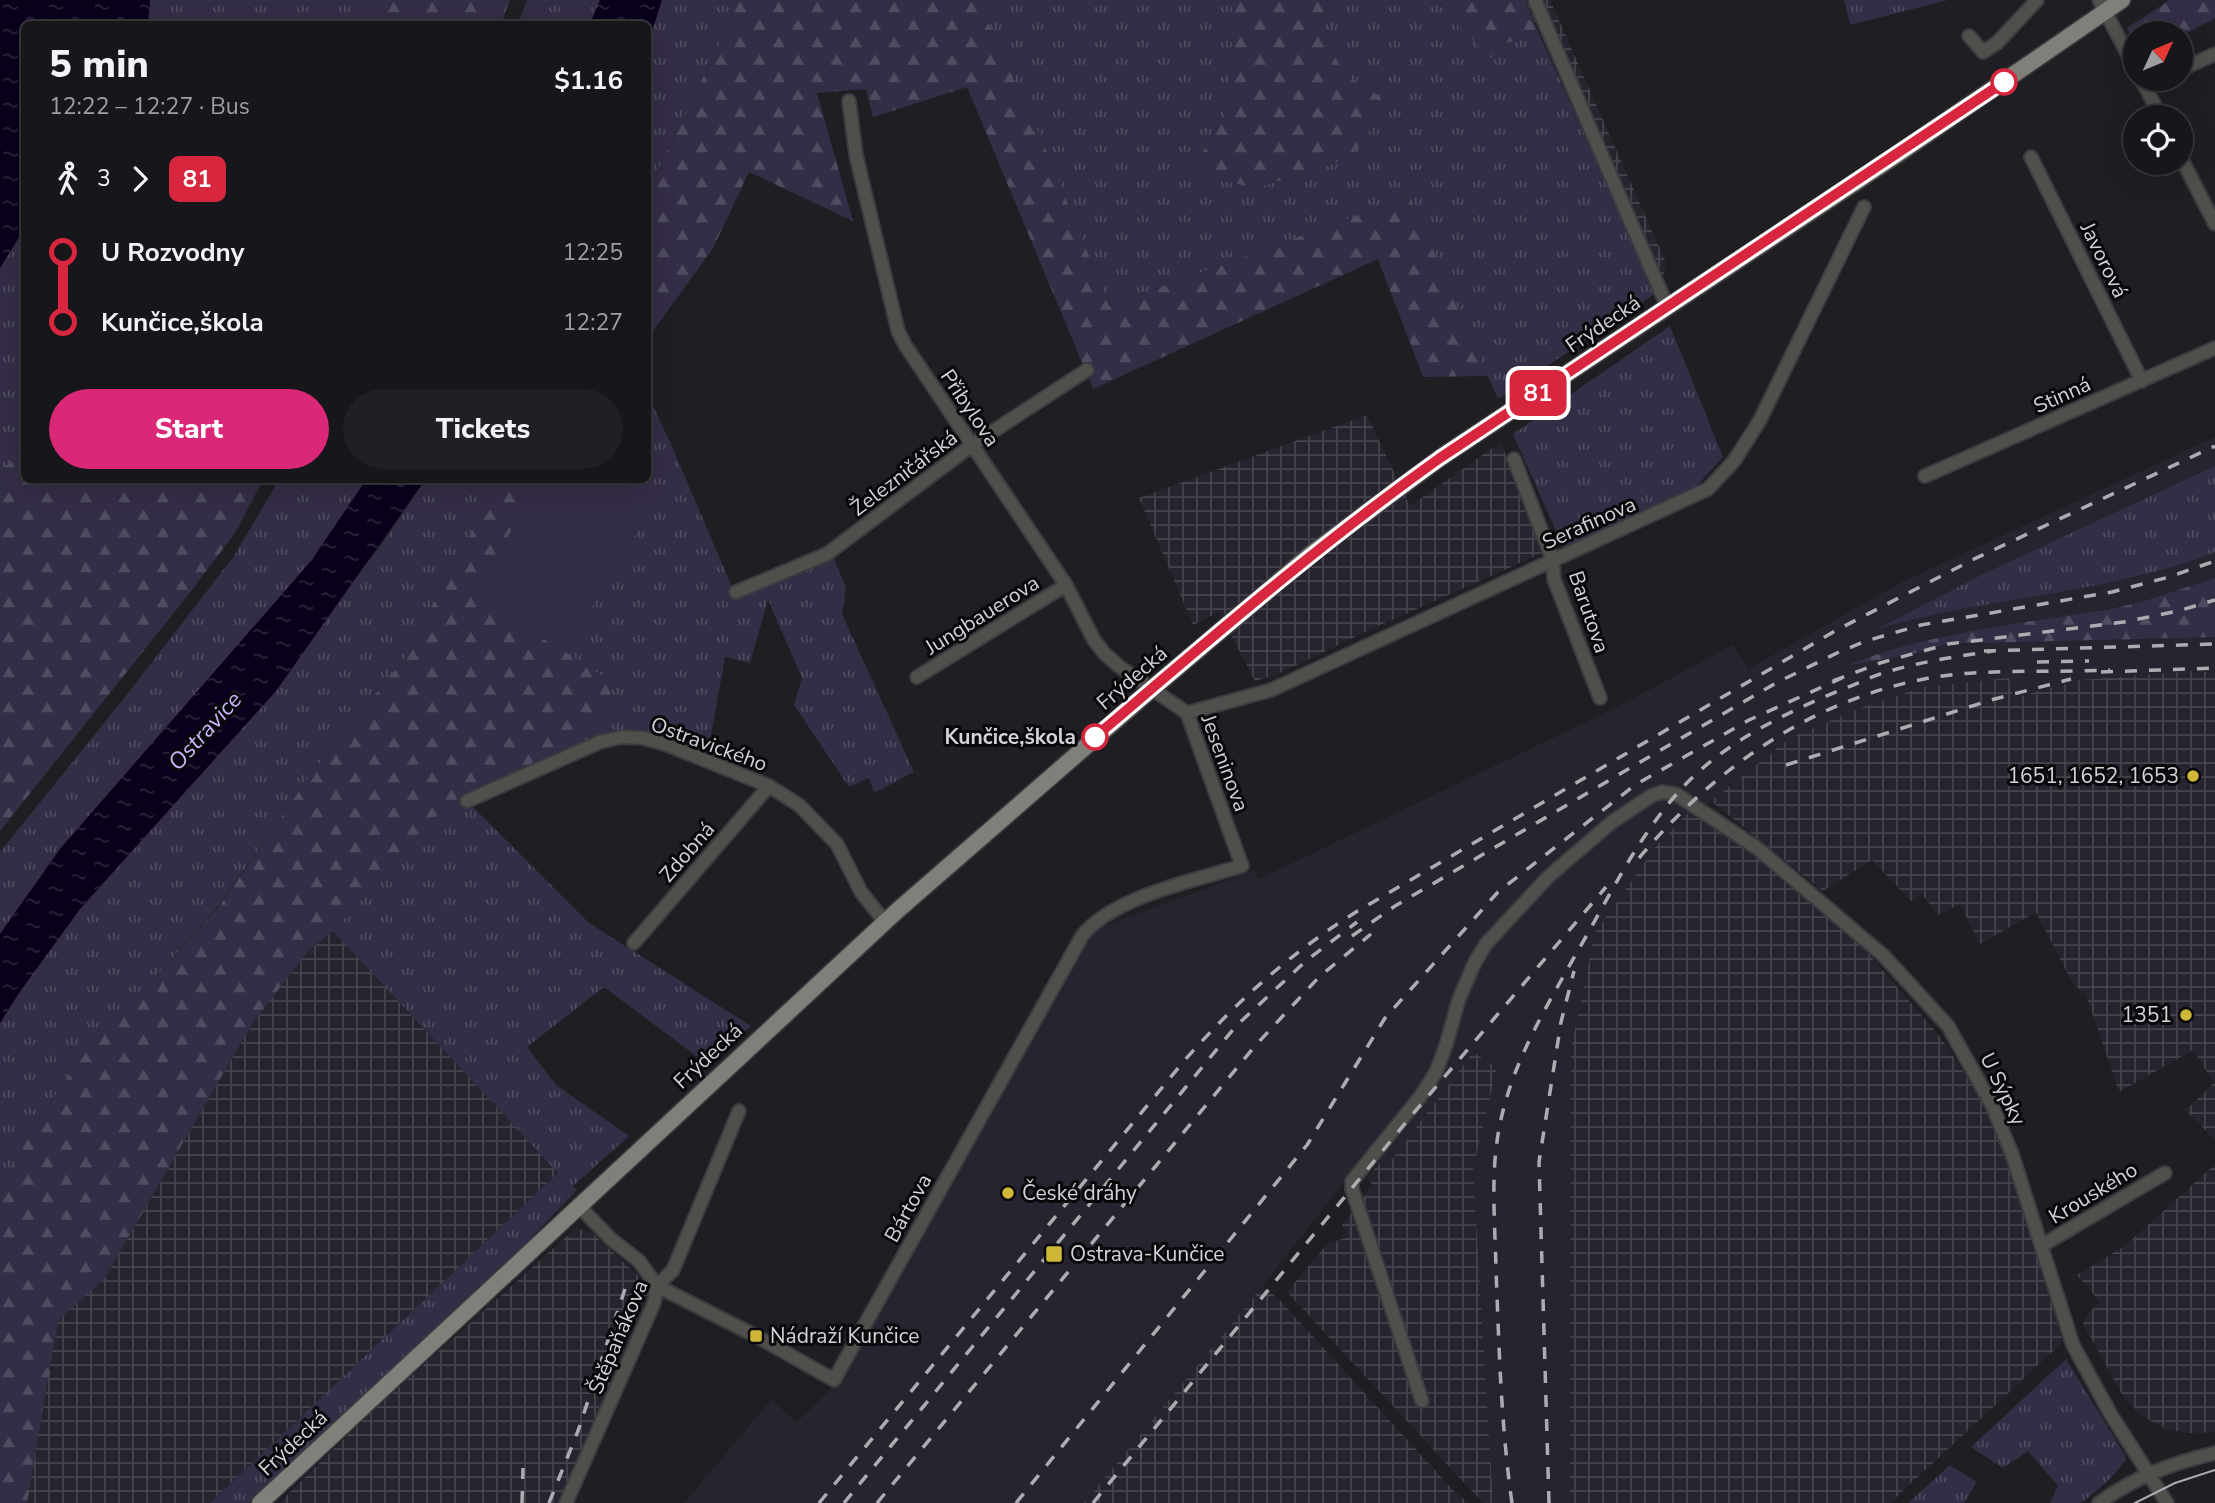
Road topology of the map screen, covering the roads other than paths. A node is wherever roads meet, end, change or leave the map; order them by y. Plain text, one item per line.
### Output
1 (1535, 0) edge
2 (2037, 0) edge
3 (2122, 0) edge
4 (2102, 6) edge
5 (1969, 36) dead end
6 (2123, 45) edge
7 (2215, 54) edge
8 (2193, 64) edge
9 (849, 102) dead end
10 (2031, 156) dead end
11 (2190, 175) edge
12 (1864, 207) dead end
13 (2215, 223) edge
14 (1667, 306) junction
15 (2215, 348) edge
16 (1087, 370) dead end
17 (2142, 381) junction
18 (972, 445) junction
19 (1514, 459) dead end
20 (1924, 476) dead end
21 (1553, 561) junction
22 (1066, 586) junction
23 (736, 592) dead end
24 (918, 677) dead end
25 (1153, 688) junction
26 (1600, 698) dead end
27 (1186, 713) junction
28 (769, 786) junction
29 (467, 801) dead end
30 (1242, 866) joint
31 (885, 922) junction
32 (634, 943) dead end
33 (739, 1111) dead end
34 (2165, 1173) dead end
35 (578, 1205) junction
36 (2041, 1245) junction
37 (657, 1286) junction
38 (1422, 1401) dead end
39 (2215, 1452) edge
40 (2148, 1473) junction
41 (260, 1503) edge
42 (566, 1503) edge
43 (2099, 1503) edge
44 (2167, 1503) edge

1 - 14 street
2 - 5 street
3 - 4 main road, Frýdecká
4 - 6 street
4 - 14 main road, Frýdecká
7 - 8 street
9 - 18 street, Přibylova
10 - 17 street, Javorová
11 - 13 street
12 - 21 street, Serafinova
14 - 25 main road, Frýdecká
15 - 17 street, Stinná
16 - 18 street, Železničářská
17 - 20 street, Stinná
18 - 22 street, Přibylova
18 - 23 street, Železničářská
19 - 21 street, Barutova
21 - 26 street, Barutova
21 - 27 street, Serafinova
22 - 24 street, Jungbauerova
22 - 25 street, Přibylova
25 - 27 street, Jeseninova
25 - 31 main road, Frýdecká
27 - 30 street, Jeseninova
28 - 29 street, Ostravického
28 - 31 street, Ostravického
28 - 32 street, Zdobná
30 - 37 street, Bártova
31 - 35 main road, Frýdecká
33 - 37 street, Štěpaňákova
34 - 36 street, Krouského
35 - 37 street, Bártova
35 - 41 main road, Frýdecká
36 - 38 street, U Sýpky
36 - 40 street, U Sýpky
37 - 42 street, Štěpaňákova
39 - 40 street
40 - 43 street
40 - 44 street, U Sýpky

